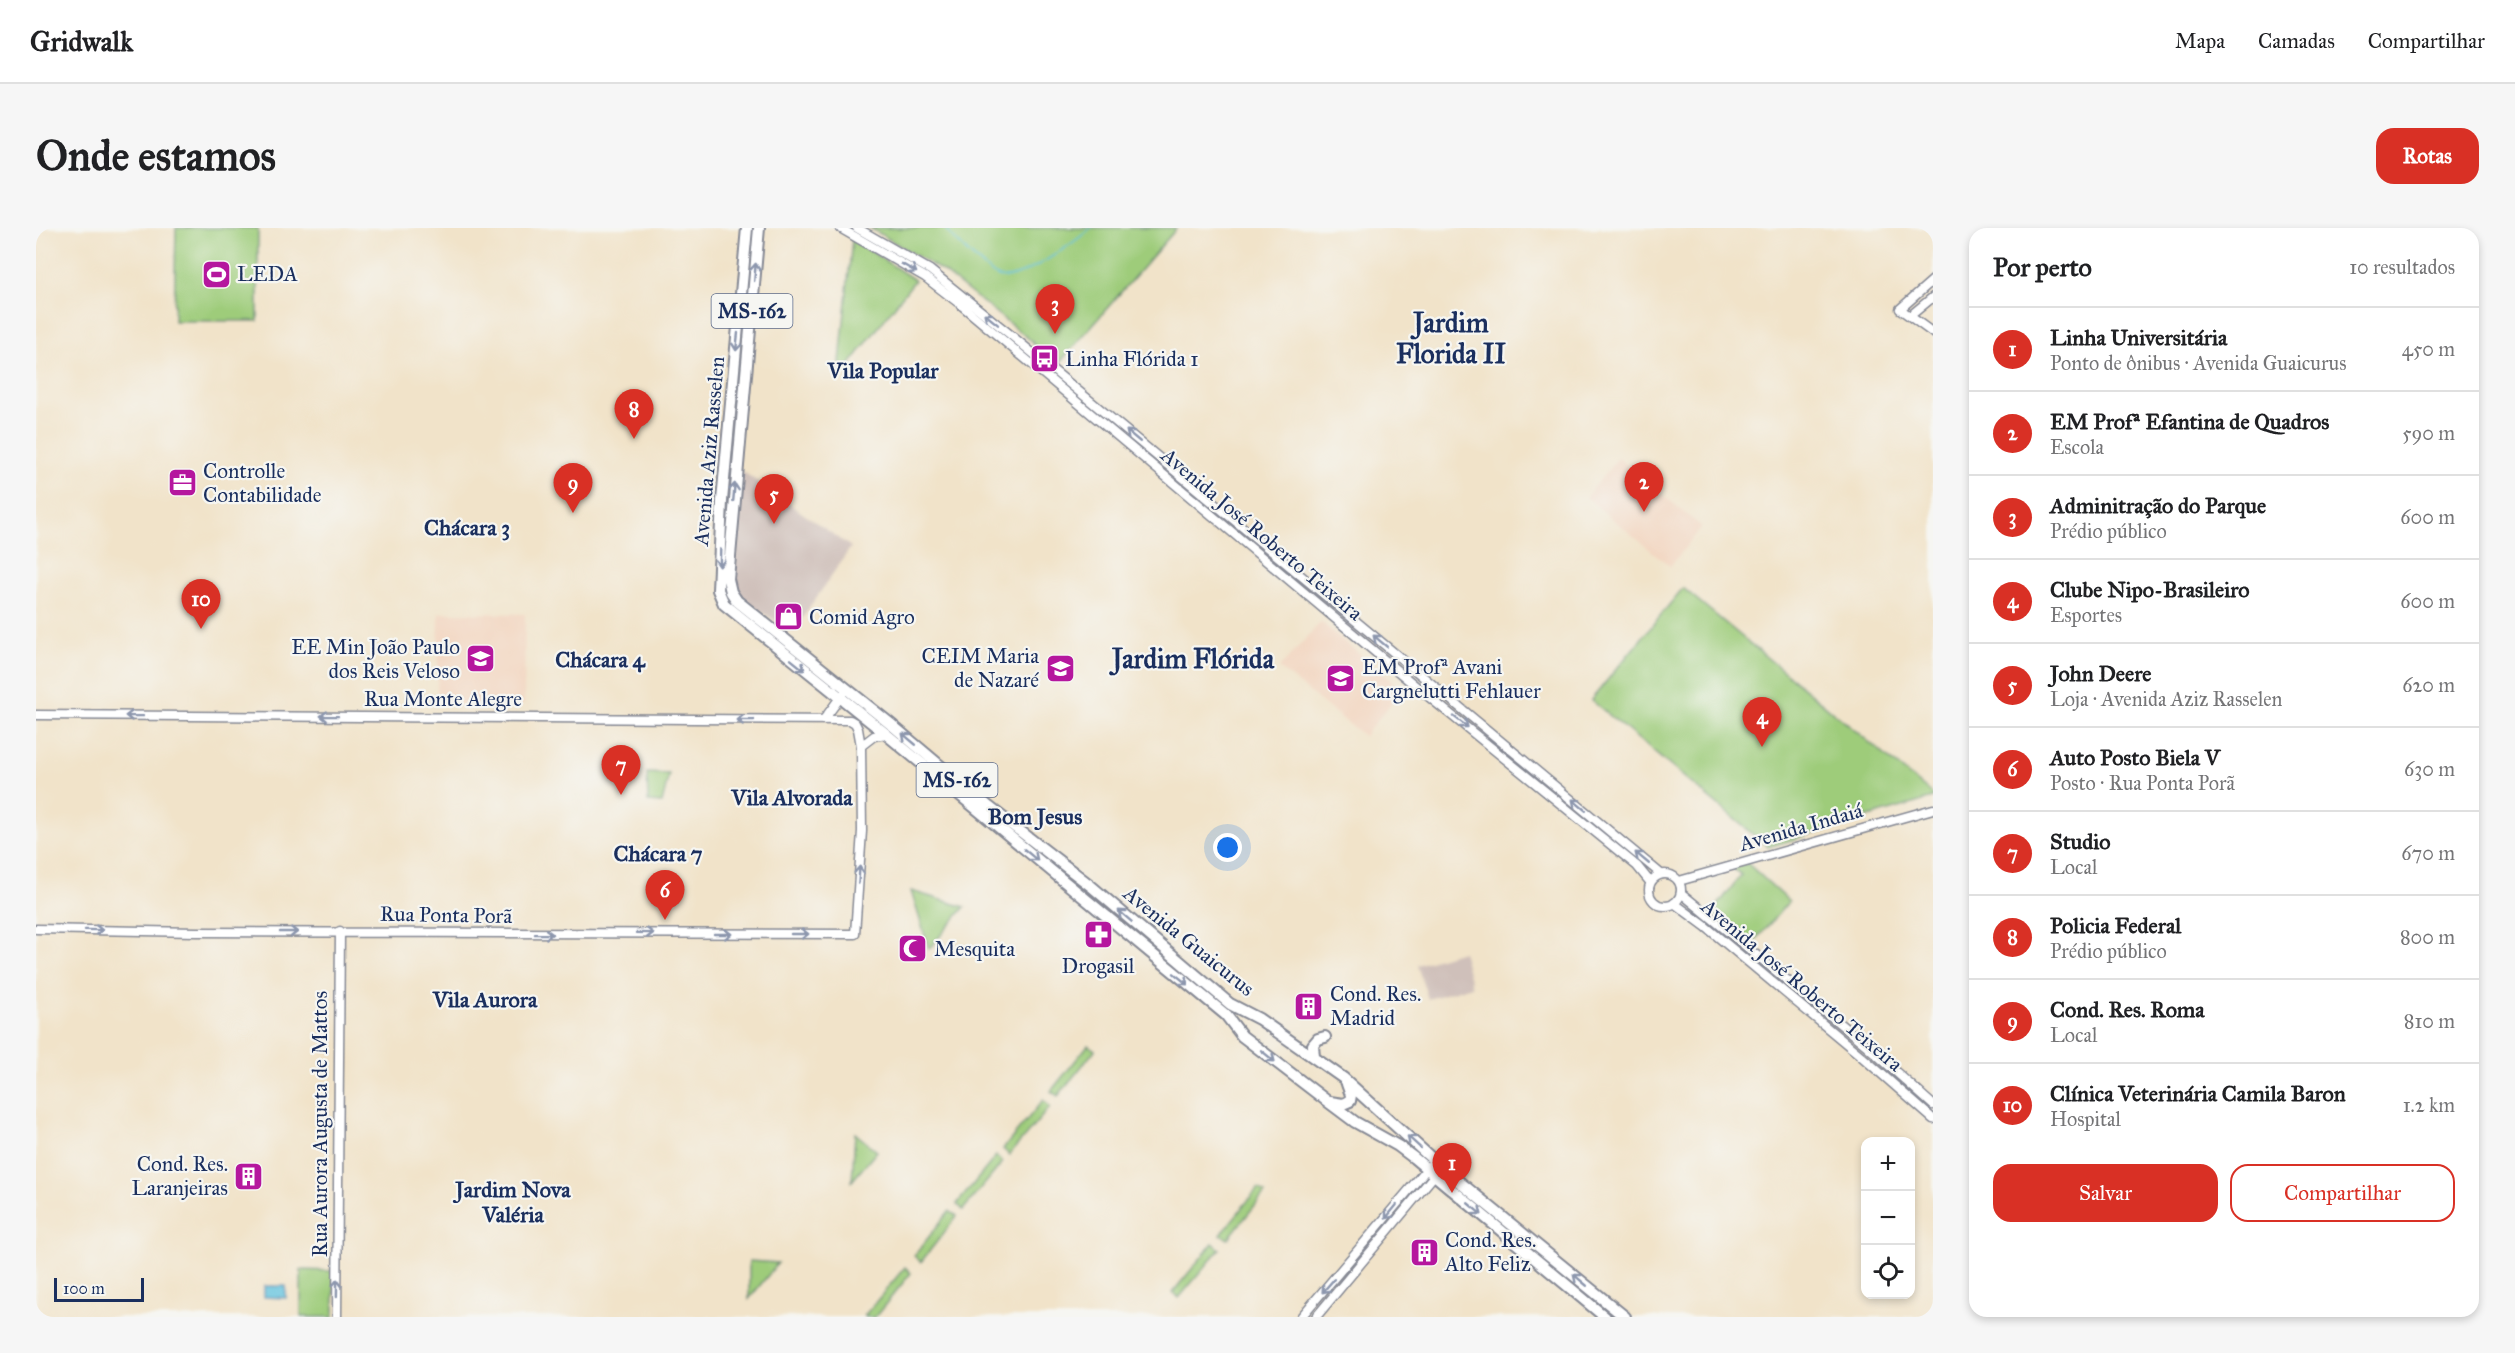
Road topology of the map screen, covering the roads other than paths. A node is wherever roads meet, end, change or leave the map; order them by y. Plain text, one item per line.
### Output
1 (747, 228) edge
2 (759, 228) edge
3 (840, 228) edge
4 (857, 228) edge
5 (1933, 280) edge
6 (1933, 297) edge
7 (1910, 316) junction
8 (1933, 333) edge
9 (1034, 360) junction
10 (731, 592) joint
11 (724, 604) joint
12 (848, 689) junction
13 (839, 698) junction
14 (36, 714) edge
15 (825, 718) junction
16 (886, 734) junction
17 (861, 746) junction
18 (1933, 808) edge
19 (1624, 843) junction
20 (1617, 850) junction
21 (1661, 874) junction
22 (1679, 881) junction
23 (1650, 882) junction
24 (1681, 893) junction
25 (1674, 903) junction
26 (36, 929) edge
27 (340, 931) junction
28 (1259, 1019) junction
29 (1242, 1036) junction
30 (1325, 1037) dead end
31 (1314, 1057) junction
32 (1343, 1078) junction
33 (1327, 1101) junction
34 (1933, 1105) edge
35 (1933, 1119) edge
36 (1434, 1167) junction
37 (337, 1317) edge
38 (1301, 1317) edge
39 (1316, 1317) edge
40 (1605, 1317) edge
41 (1625, 1317) edge

1 -> 11 main road, Avenida Aziz Rasselen / MS-162
10 -> 2 main road, Avenida Aziz Rasselen / MS-162
3 -> 9 street, Avenida José Roberto Teixeira
9 -> 4 street, Avenida José Roberto Teixeira
5 - 7 street
6 - 7 street
7 - 8 street
19 -> 9 street
9 -> 20 street, Avenida José Roberto Teixeira
10 - 12 main road, Avenida Guaicurus / MS-162
11 -> 13 main road, Avenida Guaicurus / MS-162
12 - 13 street
28 -> 12 main road, Avenida Guaicurus / MS-162
13 - 15 street
13 - 16 main road, Avenida Guaicurus / MS-162
15 -> 14 street, Rua Monte Alegre
15 - 17 street, Rua Monte Alegre
16 - 17 street
16 -> 29 main road, Avenida Guaicurus / MS-162
27 -> 17 street, Rua Ponta Porã
18 - 22 street, Avenida Indaiá
19 - 20 street
21 -> 19 street
20 - 23 street, Avenida José Roberto Teixeira
21 - 22 street
21 - 23 street
22 - 24 street, Avenida José Roberto Teixeira
23 - 25 street, Avenida José Roberto Teixeira
24 - 25 street, Avenida José Roberto Teixeira
24 - 34 street, Avenida José Roberto Teixeira
25 - 35 street, Avenida José Roberto Teixeira
26 -> 27 street, Rua Ponta Porã
37 -> 27 street, Rua Aurora Augusta de Mattos
28 - 29 main road
28 - 31 main road, Avenida Guaicurus / MS-162
29 -> 33 main road, Avenida Guaicurus / MS-162
30 - 31 main road
31 - 32 main road, Avenida Guaicurus / MS-162
32 - 33 main road
36 -> 32 main road, Avenida Guaicurus / MS-162
33 - 36 main road, Avenida Guaicurus / MS-162
36 -> 38 street
36 - 39 street
36 -> 40 main road, Avenida Guaicurus / MS-162
41 -> 36 main road, Avenida Guaicurus / MS-162

